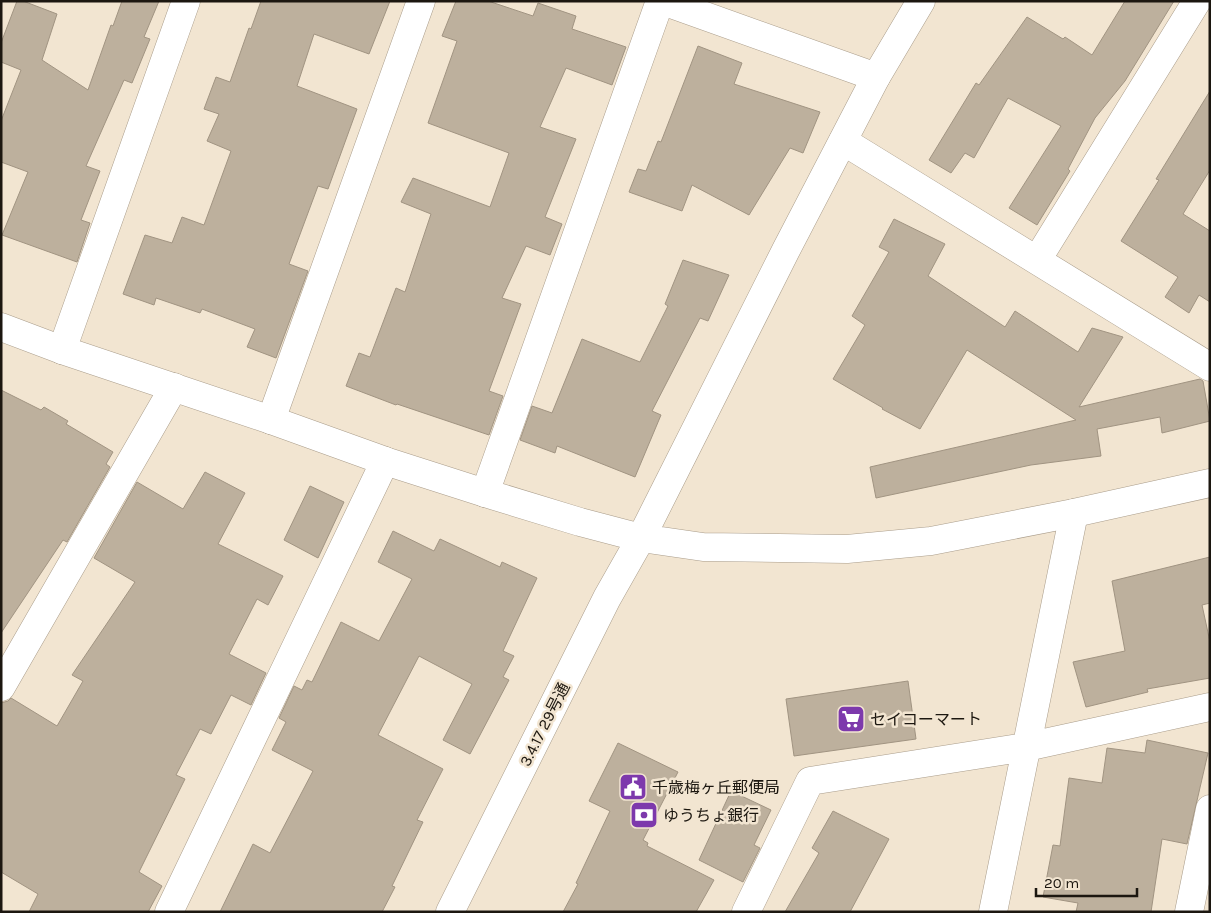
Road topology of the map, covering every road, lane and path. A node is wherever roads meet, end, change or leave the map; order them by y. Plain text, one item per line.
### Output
1 (186, 1) edge
2 (421, 1) edge
3 (661, 1) edge
4 (921, 1) edge
5 (1197, 1) edge
6 (876, 77) junction
7 (843, 141) junction
8 (1036, 260) junction
9 (1, 327) edge
10 (62, 350) junction
11 (1210, 367) edge
12 (174, 387) junction
13 (271, 420) junction
14 (385, 461) junction
15 (1210, 483) edge
16 (485, 493) junction
17 (1074, 514) junction
18 (641, 538) junction
19 (1, 687) edge
20 (1210, 707) edge
21 (1026, 748) junction
22 (1210, 809) edge
23 (169, 912) edge
24 (450, 912) edge
25 (746, 912) edge
26 (993, 912) edge
27 (1189, 912) edge

1 - 10 street
2 - 13 street
3 - 6 street
3 - 16 street
4 - 6 street, 3.4.17 29号通
5 - 8 street
6 - 7 street, 3.4.17 29号通
7 - 8 street
7 - 18 street, 3.4.17 29号通
8 - 11 street
9 - 10 street
10 - 12 street
12 - 13 street
12 - 19 street
13 - 14 street
14 - 16 street
14 - 23 street
15 - 17 street
16 - 18 street
17 - 18 street
17 - 21 street
18 - 24 street, 3.4.17 29号通
20 - 21 street
21 - 25 street
21 - 26 street
22 - 27 street

